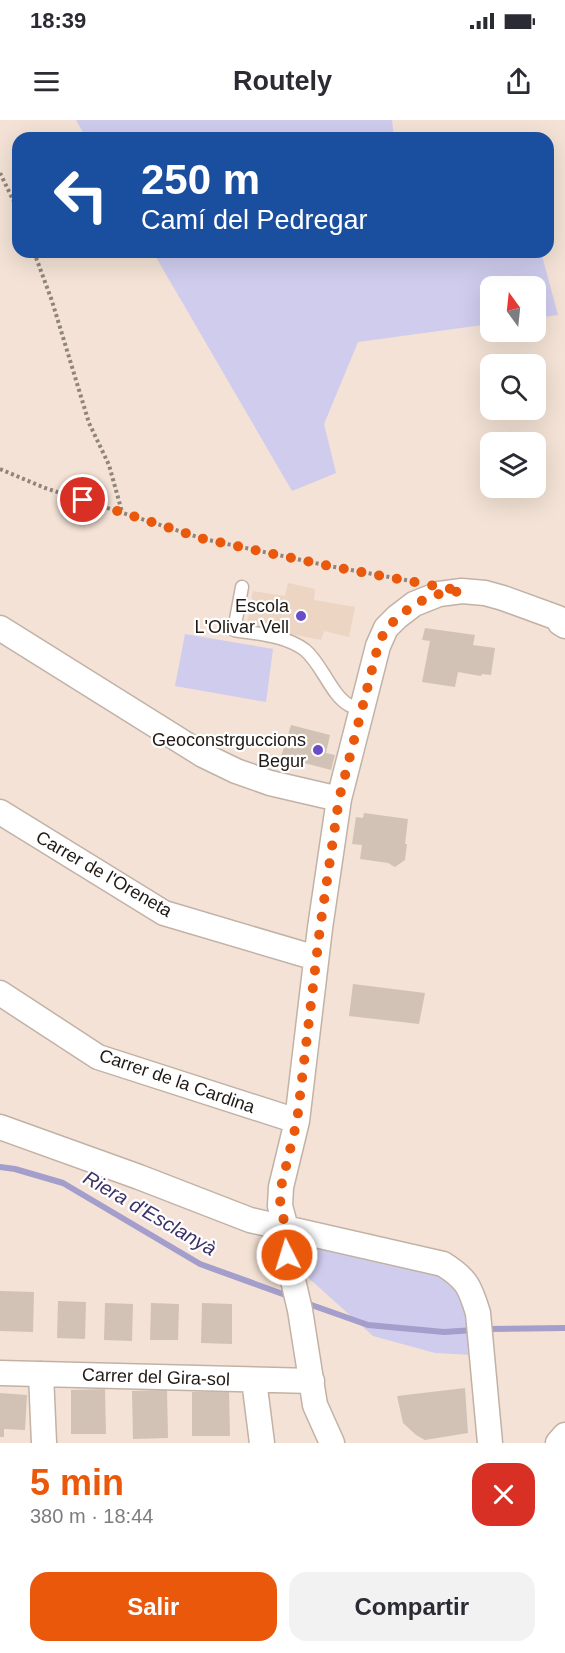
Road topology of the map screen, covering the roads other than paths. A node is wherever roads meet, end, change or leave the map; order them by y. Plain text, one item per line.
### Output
1 (242, 587) dead end
2 (563, 619) edge
3 (0, 628) edge
4 (362, 709) junction
5 (339, 799) junction
6 (0, 812) edge
7 (316, 958) junction
8 (0, 993) edge
9 (297, 1121) junction
10 (0, 1127) edge
11 (286, 1228) junction
12 (0, 1373) edge
13 (40, 1374) junction
14 (254, 1380) junction
15 (312, 1381) junction
16 (565, 1435) edge
17 (44, 1443) edge
18 (262, 1443) edge
19 (332, 1443) edge
20 (490, 1443) edge
21 (558, 1443) edge

1 - 4 lane
2 - 4 street
3 - 5 street
4 - 5 street
5 - 7 street
6 - 7 street, Carrer de l'Oreneta
7 - 9 street
8 - 9 street, Carrer de la Cardina
9 - 11 street
10 - 11 street
11 - 15 street
11 - 20 street
12 - 13 street, Carrer del Gira-sol
13 - 14 street, Carrer del Gira-sol
13 - 17 street
14 - 15 street, Carrer del Gira-sol
14 - 18 street
15 - 19 street
16 - 21 street

